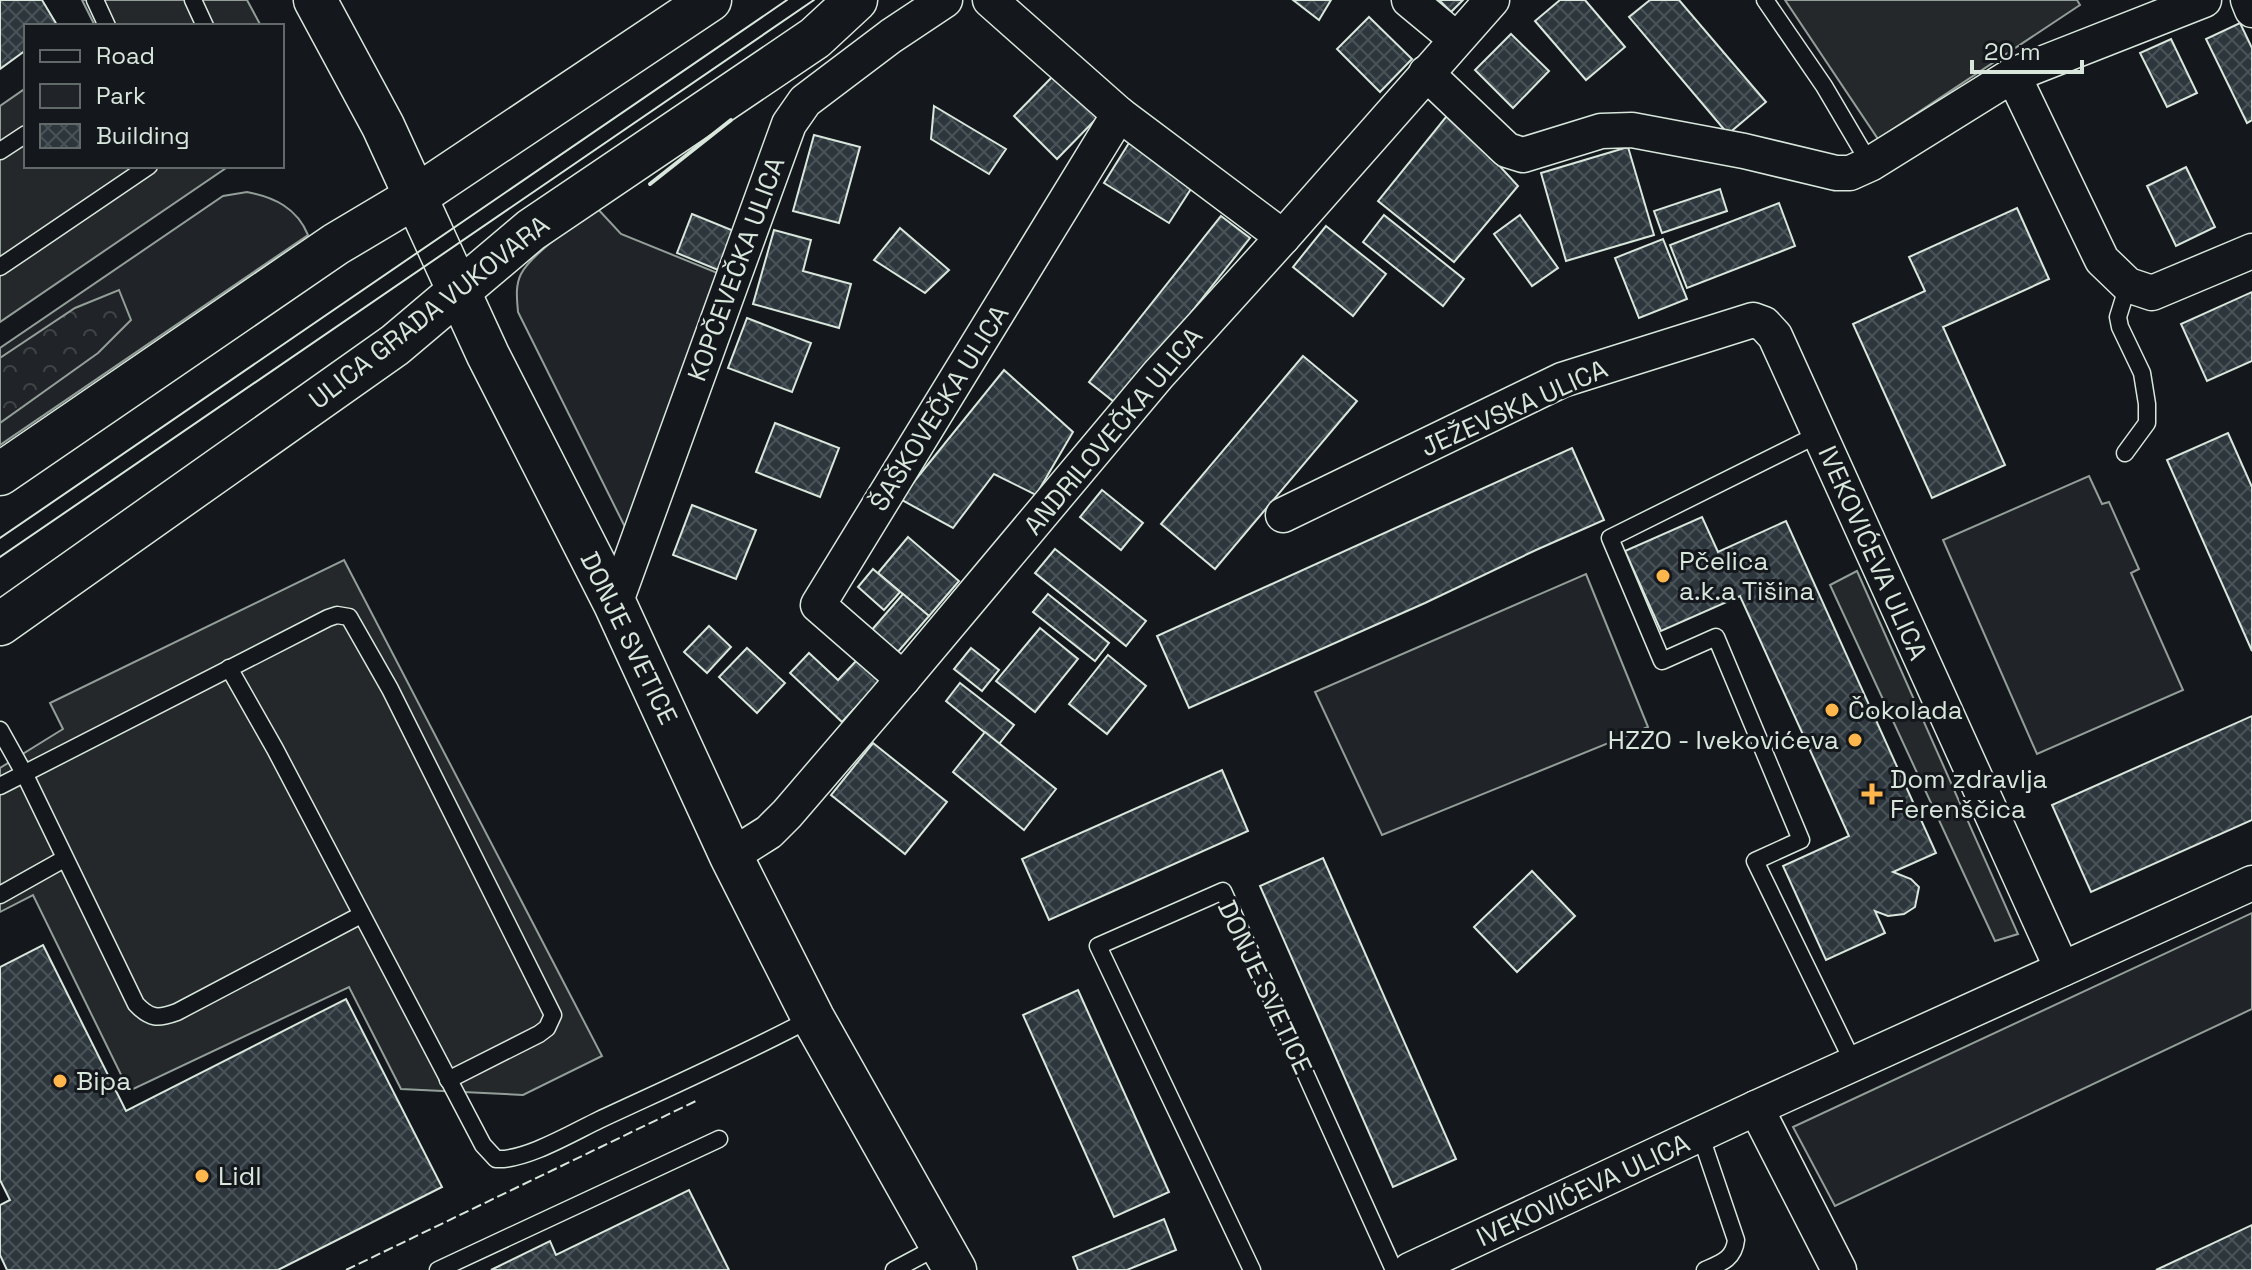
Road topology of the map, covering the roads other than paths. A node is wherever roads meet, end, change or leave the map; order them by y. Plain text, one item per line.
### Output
1 (95, 0) edge
2 (193, 0) edge
3 (315, 0) edge
4 (710, 0) edge
5 (856, 0) edge
6 (945, 0) edge
7 (990, 0) edge
8 (1409, 0) edge
9 (1492, 0) edge
10 (1765, 0) edge
11 (2204, 0) edge
12 (2248, 0) edge
13 (2252, 10) edge
14 (106, 24) edge
15 (204, 24) edge
16 (1456, 39) junction
17 (1426, 73) junction
18 (2013, 75) junction
19 (1119, 114) junction
20 (24, 135) edge
21 (0, 151) edge
22 (1870, 164) junction
23 (146, 168) edge
24 (415, 197) junction
25 (1283, 237) junction
26 (2252, 251) edge
27 (0, 267) edge
28 (2128, 285) junction
29 (461, 291) junction
30 (1753, 320) joint
31 (1819, 434) junction
32 (2125, 453) dead end
33 (0, 474) edge
34 (1283, 515) dead end
35 (615, 604) junction
36 (0, 624) edge
37 (229, 668) junction
38 (903, 679) junction
39 (0, 730) edge
40 (24, 773) junction
41 (0, 786) edge
42 (731, 856) junction
43 (64, 859) junction
44 (2252, 883) edge
45 (0, 895) edge
46 (361, 915) junction
47 (2062, 969) junction
48 (813, 1018) junction
49 (1854, 1064) junction
50 (448, 1080) junction
51 (1756, 1108) junction
52 (1700, 1134) junction
53 (719, 1139) dead end
54 (948, 1258) edge
55 (438, 1270) edge
56 (894, 1270) edge
57 (1252, 1270) edge
58 (1394, 1270) edge
59 (1410, 1270) edge
60 (1705, 1270) edge
61 (1839, 1270) edge

1 - 14 lane
2 - 15 lane
3 - 24 street, DONJE SVETICE
4 - 24 street
5 - 29 street, ULICA GRADA VUKOVARA
6 - 35 street, KOPČEVEČKA ULICA
7 - 19 street
8 - 16 street
9 - 16 street, ANDRILOVEČKA ULICA
10 - 22 lane
11 - 18 street
12 - 13 street
16 - 17 street, ANDRILOVEČKA ULICA
17 - 22 street
17 - 25 street, ANDRILOVEČKA ULICA
18 - 22 street
18 - 28 street
19 - 25 street
19 - 38 street, ŠAŠKOVEČKA ULICA
20 - 21 lane
23 - 27 lane
24 - 29 street, DONJE SVETICE
24 - 33 street
25 - 38 street, ANDRILOVEČKA ULICA
26 - 28 street
28 - 32 lane
29 - 35 street, DONJE SVETICE
29 - 36 street, ULICA GRADA VUKOVARA
30 - 31 street, IVEKOVIĆEVA ULICA
30 - 34 street, JEŽEVSKA ULICA
31 - 47 street, IVEKOVIĆEVA ULICA
31 - 49 lane
35 - 42 street, DONJE SVETICE
37 - 40 lane
37 - 46 lane
37 - 50 lane
38 - 42 street, ANDRILOVEČKA ULICA
39 - 40 lane
40 - 41 lane
40 - 43 lane
42 - 48 street, DONJE SVETICE
43 - 45 lane
43 - 46 lane
44 - 47 street, IVEKOVIĆEVA ULICA
46 - 50 lane
47 - 49 street, IVEKOVIĆEVA ULICA
48 - 50 lane
48 - 54 street, DONJE SVETICE
49 - 51 street, IVEKOVIĆEVA ULICA
51 - 52 street, IVEKOVIĆEVA ULICA
51 - 61 street
52 - 59 street, IVEKOVIĆEVA ULICA
52 - 60 lane
53 - 55 lane
54 - 56 lane
57 - 58 lane, DONJE SVETICE

